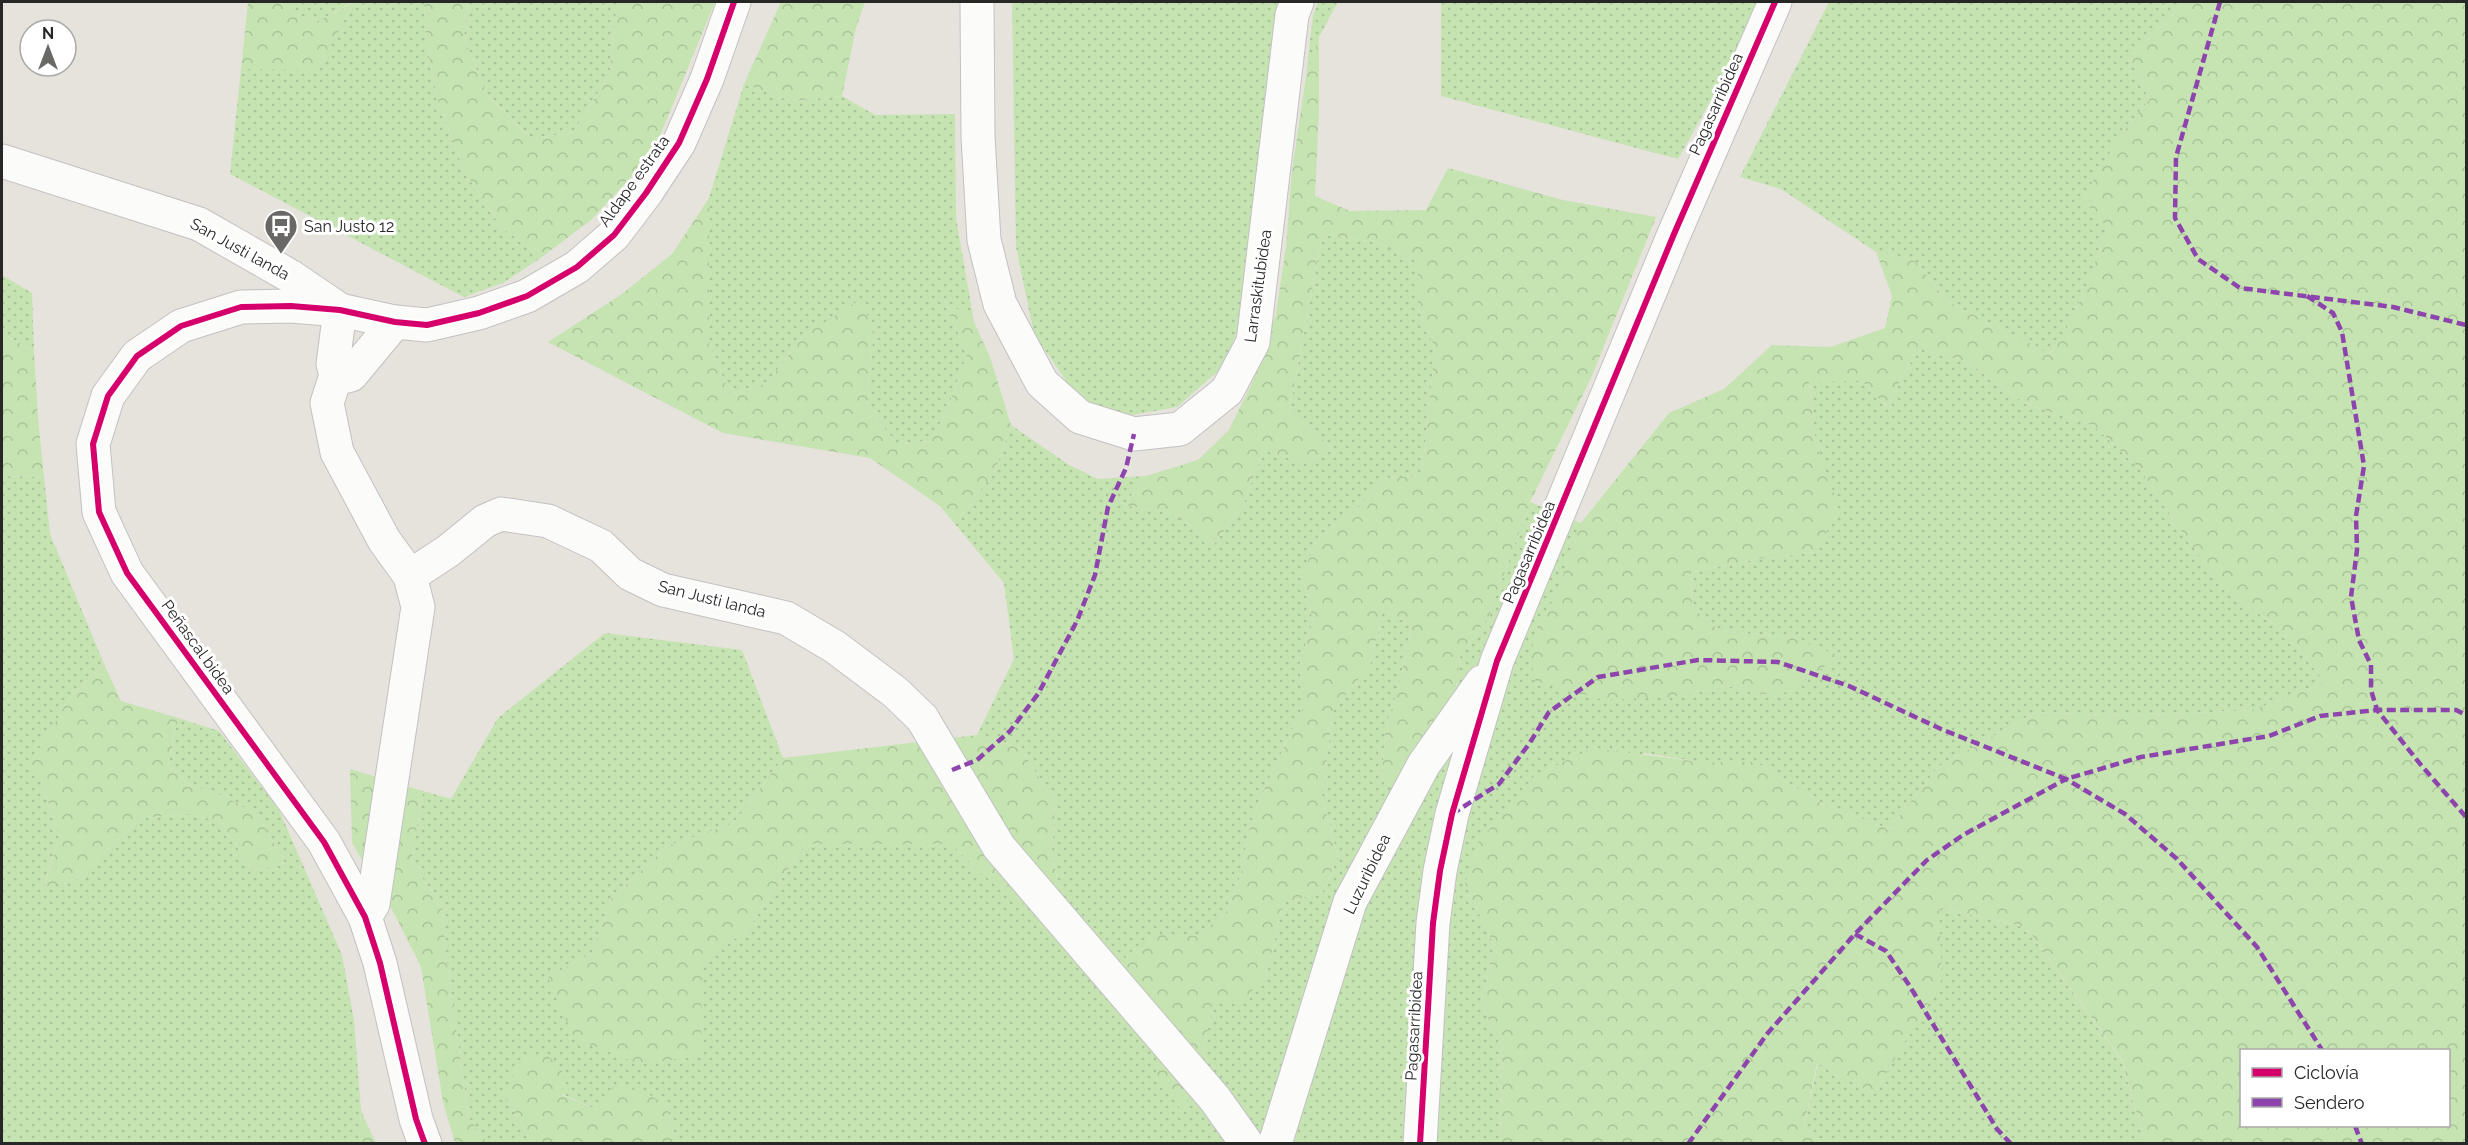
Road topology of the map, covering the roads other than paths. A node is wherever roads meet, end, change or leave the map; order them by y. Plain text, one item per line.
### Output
1 (734, 2) edge
2 (976, 2) edge
3 (1297, 2) edge
4 (1775, 2) edge
5 (2, 161) edge
6 (340, 310) junction
7 (395, 322) junction
8 (336, 375) junction
9 (410, 576) junction
10 (1497, 661) junction
11 (365, 917) junction
12 (425, 1143) edge
13 (1247, 1143) edge
14 (1275, 1143) edge
15 (1420, 1143) edge

1 - 7 street, Aldape estrata
2 - 3 street, Larraskitubidea
4 - 10 street, Pagasarribidea
5 - 6 street, San Justi landa
6 - 7 street, Aldape estrata
6 - 8 street
6 - 11 street, Peñascal bidea
7 - 8 street
8 - 9 street
9 - 11 street
9 - 13 street, San Justi landa
10 - 14 street, Luzuribidea
10 - 15 street, Pagasarribidea
11 - 12 street, Peñascal bidea

